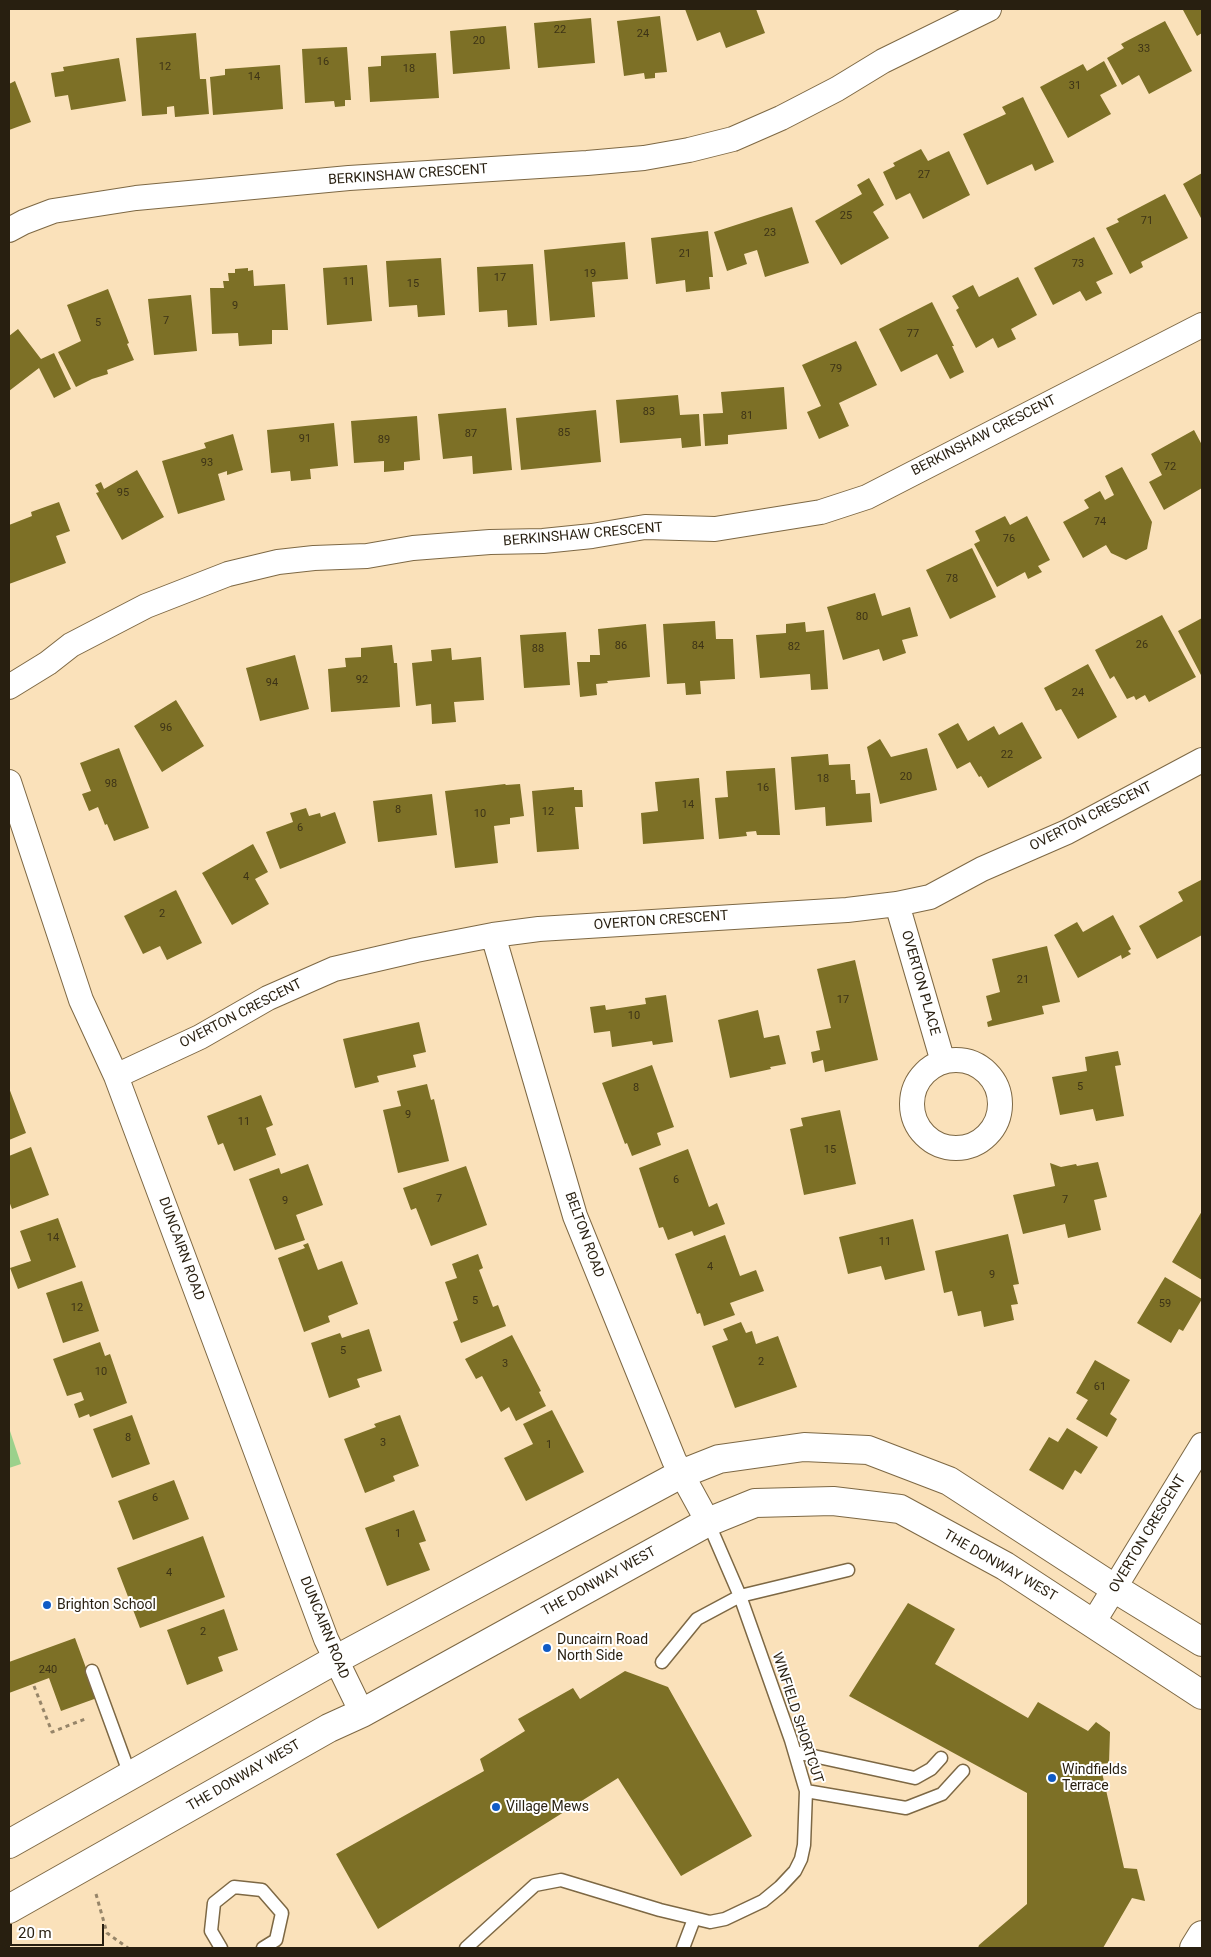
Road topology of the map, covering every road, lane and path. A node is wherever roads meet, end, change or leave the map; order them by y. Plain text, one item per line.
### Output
1 (989, 9) edge
2 (9, 230) edge
3 (1202, 325) edge
4 (9, 687) edge
5 (1202, 760) edge
6 (9, 782) edge
7 (897, 904) junction
8 (493, 934) junction
9 (942, 1062) dead end
10 (116, 1076) junction
11 (1202, 1445) edge
12 (681, 1474) junction
13 (708, 1522) junction
14 (848, 1570) dead end
15 (1114, 1588) junction
16 (740, 1596) junction
17 (1093, 1622) junction
18 (1202, 1642) edge
19 (335, 1660) junction
20 (662, 1662) dead end
21 (92, 1671) dead end
22 (34, 1686) dead end
23 (1202, 1695) edge
24 (107, 1710) junction
25 (362, 1713) junction
26 (795, 1752) junction
27 (941, 1758) dead end
28 (963, 1771) dead end
29 (130, 1775) junction
30 (806, 1791) junction
31 (9, 1844) edge
32 (94, 1889) dead end
33 (9, 1910) edge
34 (694, 1919) junction
35 (1202, 1935) edge
36 (276, 1940) junction
37 (128, 1948) edge
38 (221, 1948) edge
39 (263, 1948) edge
40 (287, 1948) edge
41 (466, 1948) edge
42 (683, 1948) edge
43 (1194, 1948) edge

1 - 2 street, BERKINSHAW CRESCENT
3 - 4 street, BERKINSHAW CRESCENT
5 - 7 street, OVERTON CRESCENT
6 - 10 street, DUNCAIRN ROAD
7 - 8 street, OVERTON CRESCENT
7 - 9 street, OVERTON PLACE
8 - 10 street, OVERTON CRESCENT
8 - 12 street, BELTON ROAD
10 - 19 street, DUNCAIRN ROAD
11 - 15 street, OVERTON CRESCENT
12 - 13 street, BELTON ROAD
12 - 15 street
12 - 19 street
13 - 16 lane, WINFIELD SHORTCUT
13 - 17 street, THE DONWAY WEST
13 - 25 street, THE DONWAY WEST
14 - 16 lane
15 - 17 street, OVERTON CRESCENT
15 - 18 street
16 - 20 lane
16 - 26 lane, WINFIELD SHORTCUT
17 - 23 street, THE DONWAY WEST
19 - 25 street, DUNCAIRN ROAD
19 - 29 street
21 - 24 lane
22 - 24 path
24 - 29 lane
25 - 33 street, THE DONWAY WEST
26 - 27 lane
26 - 30 lane, WINFIELD SHORTCUT
28 - 30 lane
29 - 31 street
30 - 34 lane, WINFIELD SHORTCUT
32 - 37 path
34 - 41 lane, WINFIELD SHORTCUT
34 - 42 lane
35 - 43 street
36 - 38 lane
36 - 39 lane
36 - 40 lane

